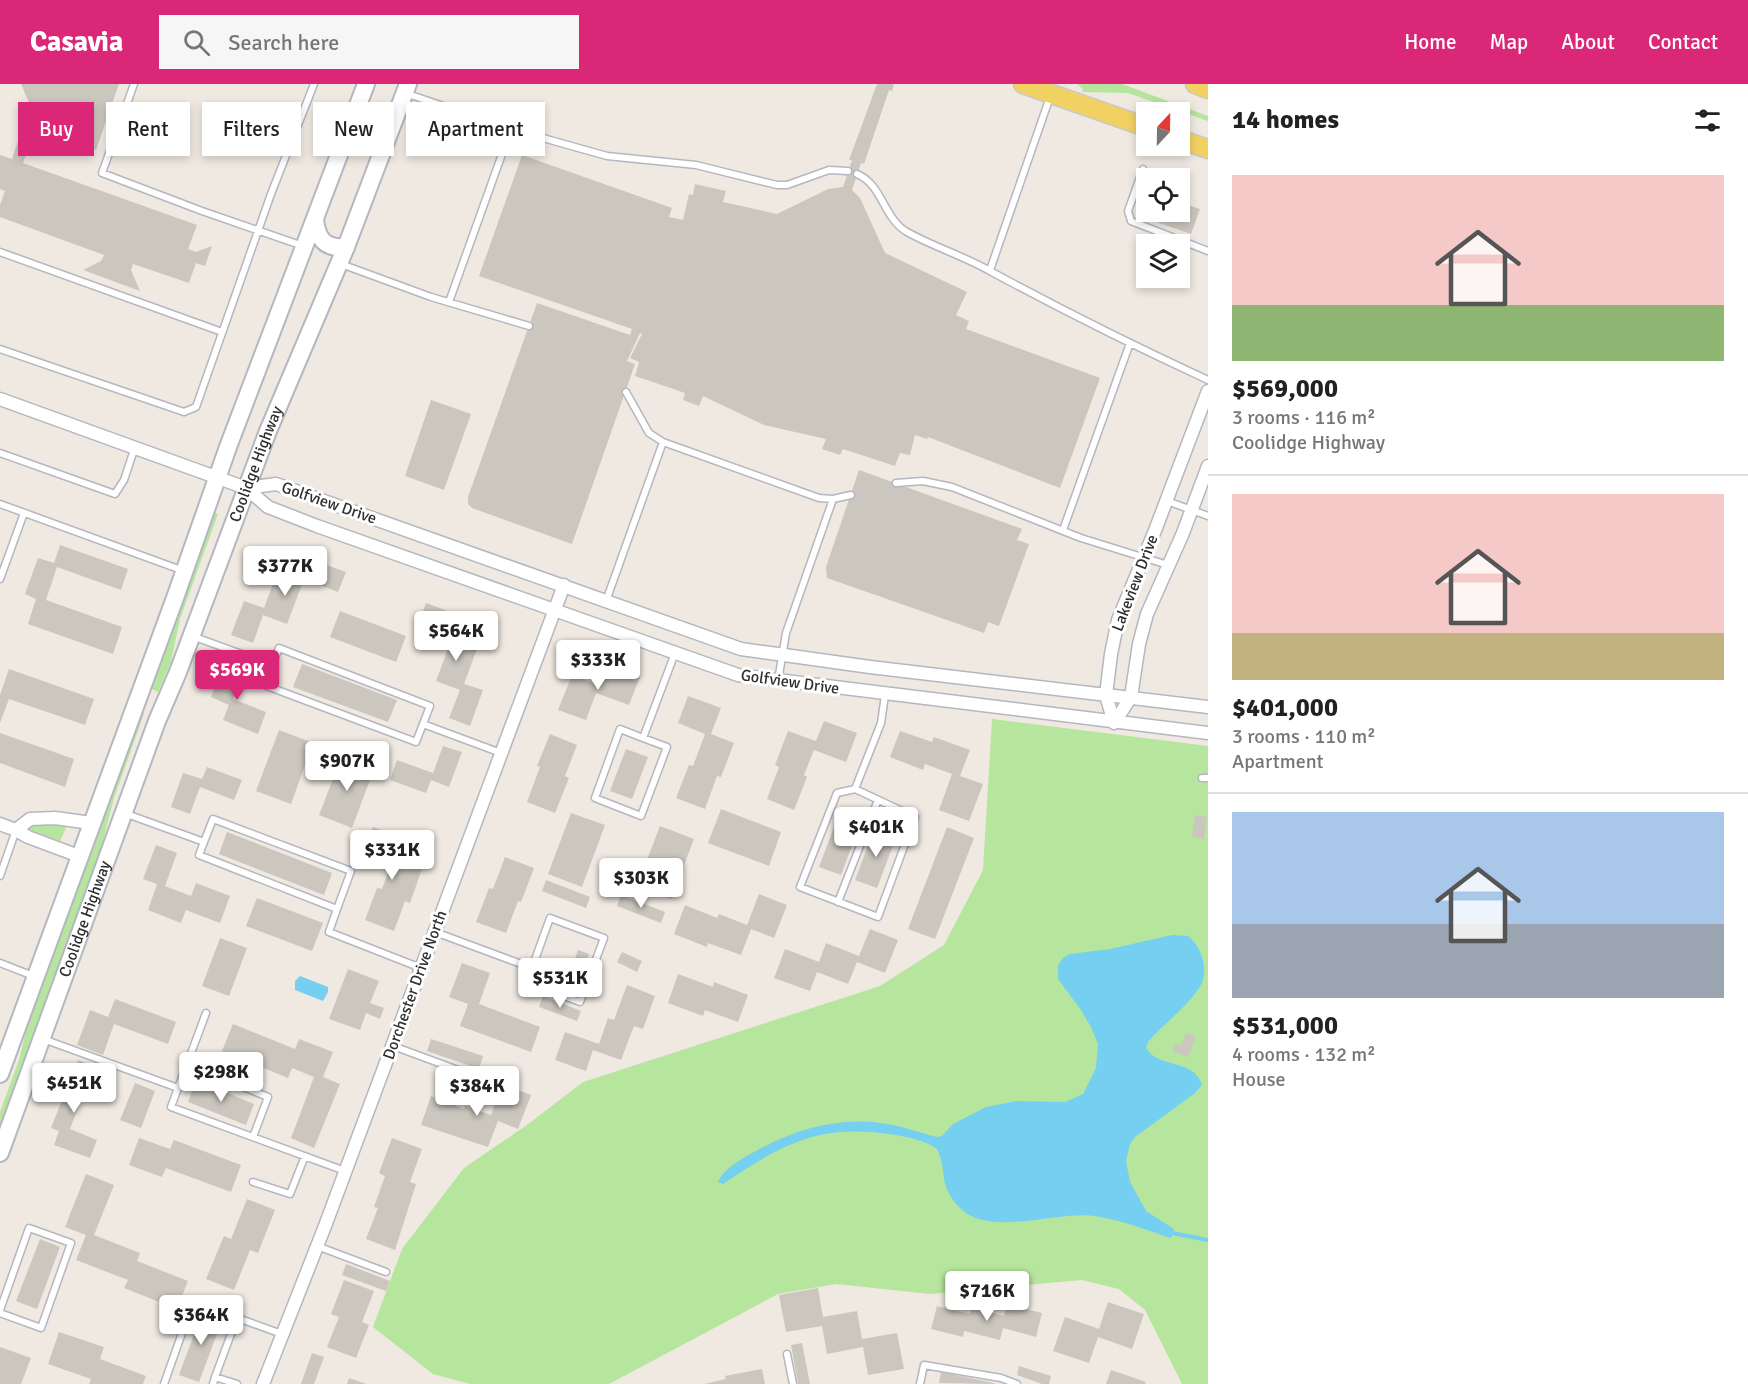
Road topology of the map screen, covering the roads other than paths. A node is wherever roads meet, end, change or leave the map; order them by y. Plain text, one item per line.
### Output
1 (134, 84) edge
2 (314, 84) edge
3 (366, 84) edge
4 (1023, 84) edge
5 (1195, 84) edge
6 (407, 88) edge
7 (1052, 89) edge
8 (1208, 89) edge
9 (443, 102) edge
10 (1136, 123) edge
11 (545, 138) edge
12 (1190, 143) edge
13 (1208, 149) edge
14 (502, 156) edge
15 (848, 171) dead end
16 (857, 174) dead end
17 (1136, 189) edge
18 (315, 219) junction
19 (258, 230) junction
20 (304, 246) junction
21 (346, 247) junction
22 (1208, 251) edge
23 (0, 252) edge
24 (339, 263) junction
25 (990, 270) junction
26 (449, 302) junction
27 (528, 326) dead end
28 (222, 332) junction
29 (1130, 343) junction
30 (0, 349) edge
31 (1208, 380) edge
32 (626, 392) dead end
33 (1208, 392) edge
34 (0, 399) edge
35 (663, 442) junction
36 (135, 447) junction
37 (0, 453) edge
38 (1208, 466) edge
39 (218, 478) junction
40 (896, 483) dead end
41 (246, 489) junction
42 (851, 495) dead end
43 (833, 499) junction
44 (1167, 501) junction
45 (0, 504) edge
46 (1192, 510) junction
47 (24, 513) junction
48 (1208, 516) edge
49 (1063, 530) junction
50 (1144, 556) junction
51 (1168, 565) junction
52 (184, 571) junction
53 (0, 579) edge
54 (564, 585) junction
55 (606, 600) junction
56 (554, 609) junction
57 (192, 636) junction
58 (675, 653) junction
59 (782, 655) junction
60 (272, 665) junction
61 (778, 681) junction
62 (885, 694) junction
63 (1106, 695) junction
64 (1131, 697) junction
65 (137, 699) junction
66 (1208, 707) edge
67 (157, 721) junction
68 (1114, 723) junction
69 (423, 724) junction
70 (1208, 733) edge
71 (643, 738) junction
72 (501, 753) junction
73 (855, 789) junction
74 (878, 800) junction
75 (124, 813) junction
76 (91, 823) junction
77 (0, 824) edge
78 (16, 830) junction
79 (204, 842) junction
80 (79, 856) junction
81 (0, 876) edge
82 (838, 902) junction
83 (337, 909) junction
84 (435, 931) junction
85 (0, 963) edge
86 (421, 968) junction
87 (532, 968) junction
88 (36, 977) junction
89 (206, 1013) dead end
90 (41, 1039) junction
91 (392, 1046) junction
92 (187, 1064) junction
93 (0, 1074) edge
94 (485, 1080) dead end
95 (178, 1088) junction
96 (253, 1137) junction
97 (0, 1153) edge
98 (305, 1156) junction
99 (346, 1171) junction
100 (253, 1182) dead end
101 (317, 1246) junction
102 (386, 1272) dead end
103 (2, 1299) edge
104 (0, 1312) edge
105 (237, 1318) junction
106 (283, 1335) junction
107 (787, 1354) dead end
108 (215, 1377) junction
109 (164, 1384) edge
110 (213, 1384) edge
111 (237, 1384) edge
112 (263, 1384) edge
113 (793, 1384) edge
114 (920, 1384) edge
115 (1017, 1384) edge

1 - 19 lane
2 - 19 lane
3 - 18 main road, Coolidge Highway
4 - 7 main road
5 - 8 main road
6 - 9 lane
6 - 21 main road, Coolidge Highway
7 - 10 main road
7 - 25 lane
11 - 15 lane
12 - 13 main road
14 - 26 lane
16 - 25 lane
17 - 22 lane
18 - 20 main road, Coolidge Highway
18 - 21 main road
19 - 20 lane
19 - 28 lane
20 - 39 main road, Coolidge Highway
21 - 24 main road, Coolidge Highway
23 - 28 lane
24 - 26 lane
24 - 41 main road, Coolidge Highway
25 - 29 lane
26 - 27 lane
28 - 30 lane
29 - 31 lane
29 - 49 lane
32 - 35 lane
33 - 44 street, Lakeview Drive
34 - 36 street
35 - 43 lane
35 - 55 lane
36 - 37 lane
36 - 39 street
38 - 46 street, Lakeview Drive
39 - 41 street
39 - 52 main road, Coolidge Highway
40 - 49 lane
41 - 54 street, Golfview Drive
41 - 56 street, Golfview Drive
41 - 57 main road, Coolidge Highway
42 - 43 lane
43 - 59 lane
44 - 46 lane
44 - 50 street, Lakeview Drive
45 - 47 lane
46 - 48 lane
46 - 51 street, Lakeview Drive
47 - 52 lane
47 - 53 lane
49 - 50 lane
50 - 51 lane
50 - 63 street, Lakeview Drive
51 - 64 street, Lakeview Drive
52 - 65 main road, Coolidge Highway
54 - 55 street, Golfview Drive
54 - 56 street, Dorchester Drive North
55 - 59 street, Golfview Drive
56 - 58 street, Golfview Drive
56 - 72 street, Dorchester Drive North
57 - 60 lane
57 - 67 main road, Coolidge Highway
58 - 61 street, Golfview Drive
58 - 71 lane
59 - 61 lane
59 - 63 street, Golfview Drive
60 - 69 lane
60 - 69 lane
61 - 62 street, Golfview Drive
62 - 68 street, Golfview Drive
62 - 73 lane
63 - 64 street, Golfview Drive
63 - 68 street, Lakeview Drive
64 - 66 street, Golfview Drive
64 - 68 street, Lakeview Drive
65 - 67 main road
65 - 76 main road, Coolidge Highway
67 - 75 main road, Coolidge Highway
68 - 70 street, Golfview Drive
69 - 72 lane
71 - 71 lane
72 - 84 street, Dorchester Drive North
73 - 74 lane
73 - 82 lane
74 - 82 lane
74 - 82 lane
75 - 79 lane
75 - 90 main road, Coolidge Highway
76 - 78 street
76 - 80 main road, Coolidge Highway
77 - 78 street
78 - 80 street
78 - 81 lane
79 - 83 lane
79 - 83 lane
80 - 88 main road, Coolidge Highway
83 - 86 lane
84 - 86 street, Dorchester Drive North
84 - 87 lane
85 - 88 lane
86 - 91 street, Dorchester Drive North
87 - 87 lane
88 - 93 main road, Coolidge Highway
89 - 92 lane
90 - 95 lane
90 - 97 main road, Coolidge Highway
91 - 94 lane
91 - 99 street, Dorchester Drive North
92 - 95 lane
92 - 96 lane
95 - 96 lane
96 - 98 lane
98 - 99 lane
98 - 100 lane
99 - 101 street, Dorchester Drive North
101 - 102 lane
101 - 106 street, Dorchester Drive North
103 - 104 lane
103 - 104 lane
105 - 106 lane
105 - 108 lane
105 - 109 lane
106 - 112 street, Dorchester Drive North
107 - 113 lane
108 - 110 lane
108 - 111 lane
114 - 115 lane

